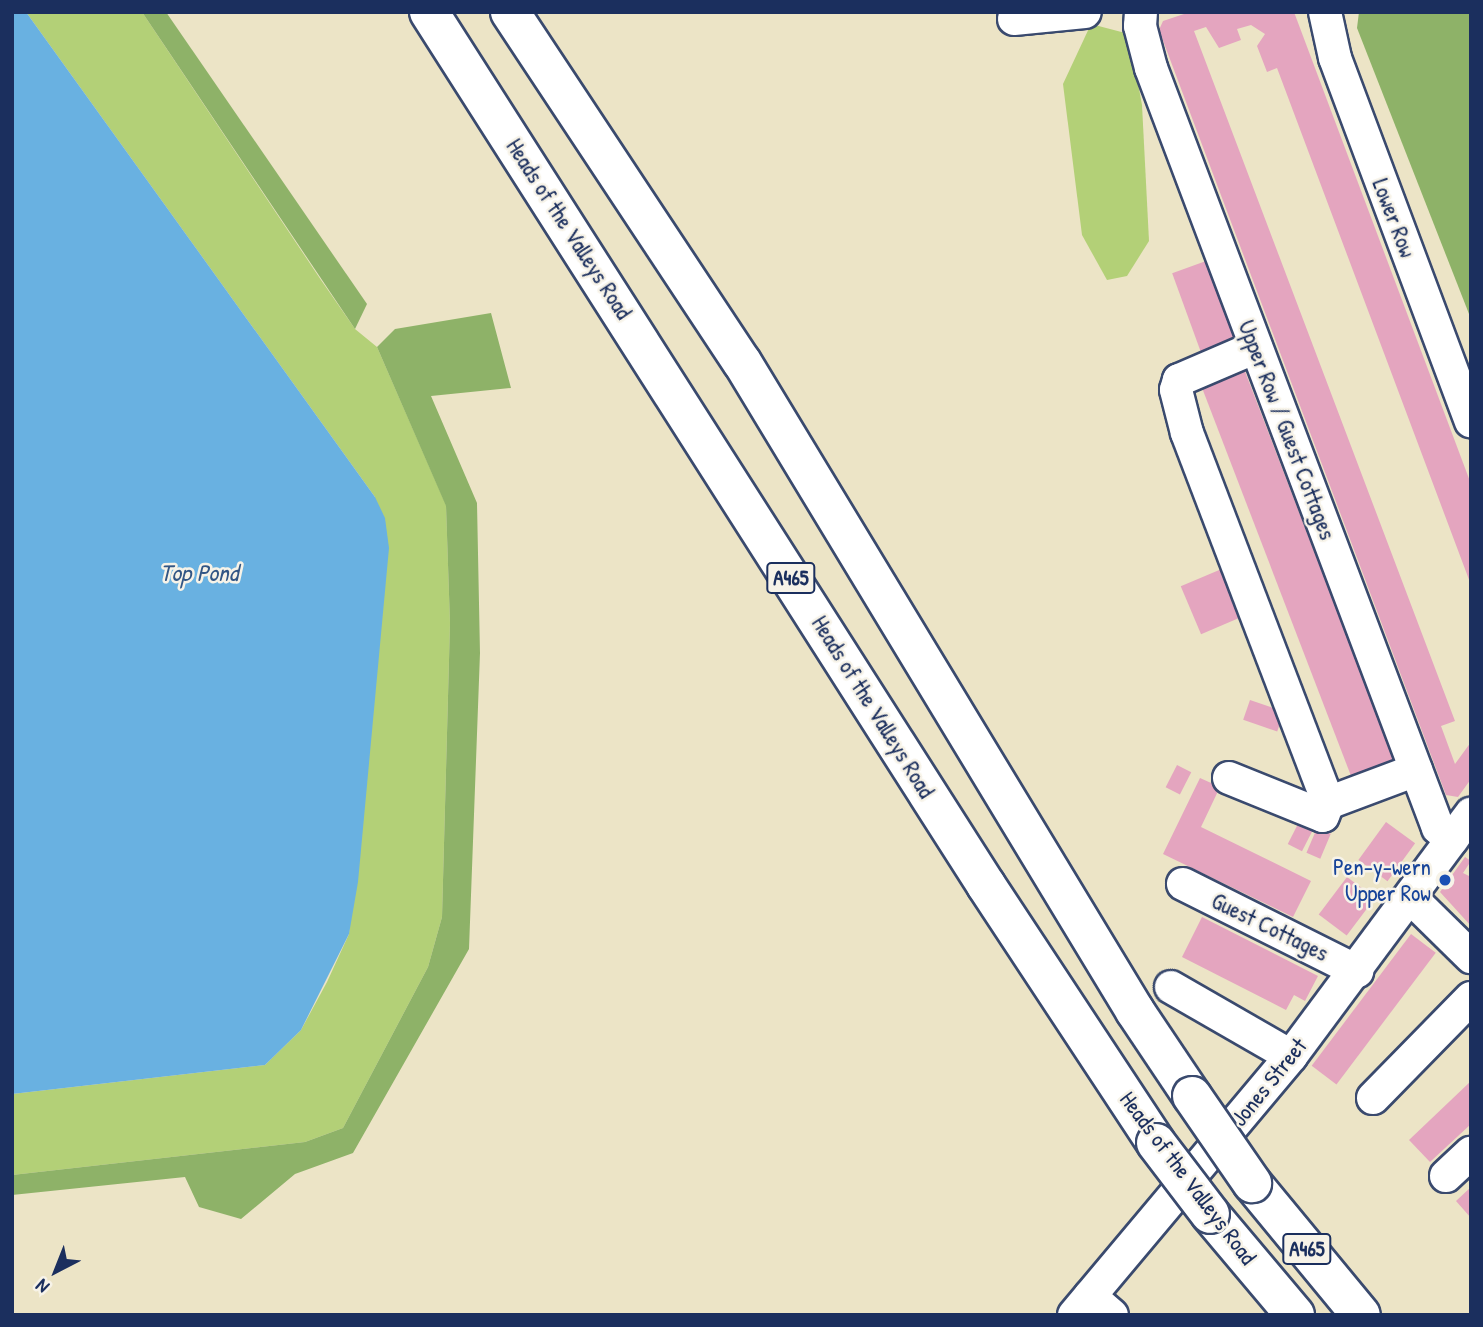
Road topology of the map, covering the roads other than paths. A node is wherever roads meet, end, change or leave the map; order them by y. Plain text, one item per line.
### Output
1 (429, 12) edge
2 (510, 12) edge
3 (1086, 12) edge
4 (1142, 12) edge
5 (1325, 12) edge
6 (1014, 19) dead end
7 (1256, 347) junction
8 (1471, 421) edge
9 (1416, 771) junction
10 (1229, 778) dead end
11 (1328, 803) junction
12 (1471, 814) edge
13 (1452, 840) junction
14 (1183, 884) dead end
15 (1410, 897) junction
16 (1471, 957) edge
17 (1357, 971) junction
18 (1171, 987) dead end
19 (1471, 998) edge
20 (1291, 1056) junction
21 (1373, 1098) dead end
22 (1471, 1153) edge
23 (1446, 1176) dead end
24 (1092, 1308) edge
25 (1295, 1315) edge
26 (1361, 1315) edge

1 - 25 highway, Heads of the Valleys Road / A465, bridge
2 - 26 highway, A465, bridge
3 - 6 street
4 - 7 street, Upper Row / Guest Cottages
5 - 8 street, Lower Row
7 - 9 street, Upper Row / Guest Cottages
7 - 11 street
9 - 11 street
9 - 13 street, Upper Row / Guest Cottages
10 - 11 street
12 - 13 street, Jones Street
13 - 15 street, Jones Street
14 - 17 street, Guest Cottages
15 - 16 street
15 - 17 street, Jones Street
17 - 20 street, Jones Street
18 - 20 street
19 - 21 street
20 - 24 street, Jones Street
22 - 23 street

